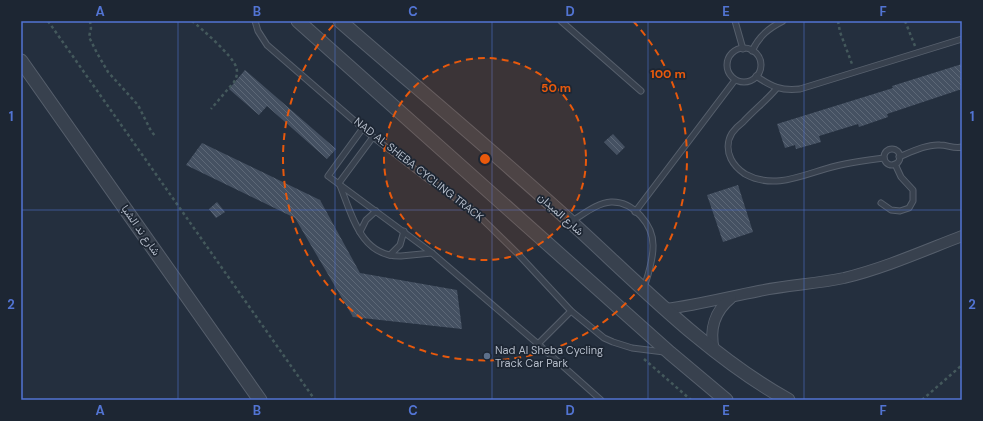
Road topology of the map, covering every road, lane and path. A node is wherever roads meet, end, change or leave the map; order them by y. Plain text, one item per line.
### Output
1 (48, 21) edge
2 (90, 21) edge
3 (192, 21) edge
4 (255, 21) edge
5 (298, 21) edge
6 (340, 21) edge
7 (561, 21) edge
8 (735, 21) edge
9 (783, 21) edge
10 (838, 21) edge
11 (905, 21) edge
12 (962, 38) edge
13 (743, 49) junction
14 (752, 51) junction
15 (918, 52) junction
16 (21, 61) edge
17 (854, 72) junction
18 (756, 76) junction
19 (735, 80) junction
20 (777, 88) junction
21 (641, 91) dead end
22 (211, 109) dead end
23 (363, 128) junction
24 (156, 137) dead end
25 (373, 137) junction
26 (962, 147) edge
27 (899, 157) junction
28 (884, 158) junction
29 (895, 164) junction
30 (339, 183) junction
31 (881, 203) dead end
32 (376, 211) junction
33 (635, 212) junction
34 (571, 222) junction
35 (404, 231) junction
36 (360, 232) junction
37 (962, 236) edge
38 (432, 253) junction
39 (390, 255) junction
40 (644, 290) junction
41 (732, 296) junction
42 (666, 309) junction
43 (571, 311) junction
44 (538, 344) junction
45 (632, 348) junction
46 (714, 350) junction
47 (670, 353) junction
48 (962, 365) edge
49 (260, 400) edge
50 (315, 400) edge
51 (601, 400) edge
52 (691, 400) edge
53 (726, 400) edge
54 (788, 400) edge
55 (922, 400) edge

1 - 50 path
2 - 24 path
3 - 22 path
4 - 23 lane, NAD AL SHEBA CYCLING TRACK
5 - 47 street
6 - 34 street, شارع الميدان
7 - 21 lane
8 - 13 lane
9 - 14 lane
10 - 17 path
11 - 15 path
12 - 15 lane
13 - 14 lane
13 - 19 lane
14 - 18 lane
15 - 17 lane
16 - 49 street, شارع ند الشبا
17 - 20 lane
18 - 19 lane
18 - 20 lane
19 - 33 lane
20 - 28 lane
23 - 25 lane, NAD AL SHEBA CYCLING TRACK
23 - 30 lane
25 - 30 lane
25 - 43 lane, NAD AL SHEBA CYCLING TRACK
26 - 27 lane
27 - 28 lane
27 - 29 lane
28 - 29 lane
29 - 31 lane
30 - 32 lane
30 - 36 lane
32 - 35 lane
32 - 36 lane
33 - 34 lane
33 - 40 lane
34 - 40 street, شارع الميدان
35 - 38 lane
35 - 39 lane
36 - 39 lane
37 - 41 street
38 - 39 lane
38 - 44 lane
40 - 42 street, شارع الميدان
41 - 42 street
41 - 46 street
42 - 46 street, شارع الميدان
43 - 44 lane
43 - 45 lane, NAD AL SHEBA CYCLING TRACK
44 - 51 lane
45 - 47 lane, NAD AL SHEBA CYCLING TRACK
45 - 52 path
46 - 54 street, شارع الميدان
47 - 53 street
48 - 55 path

